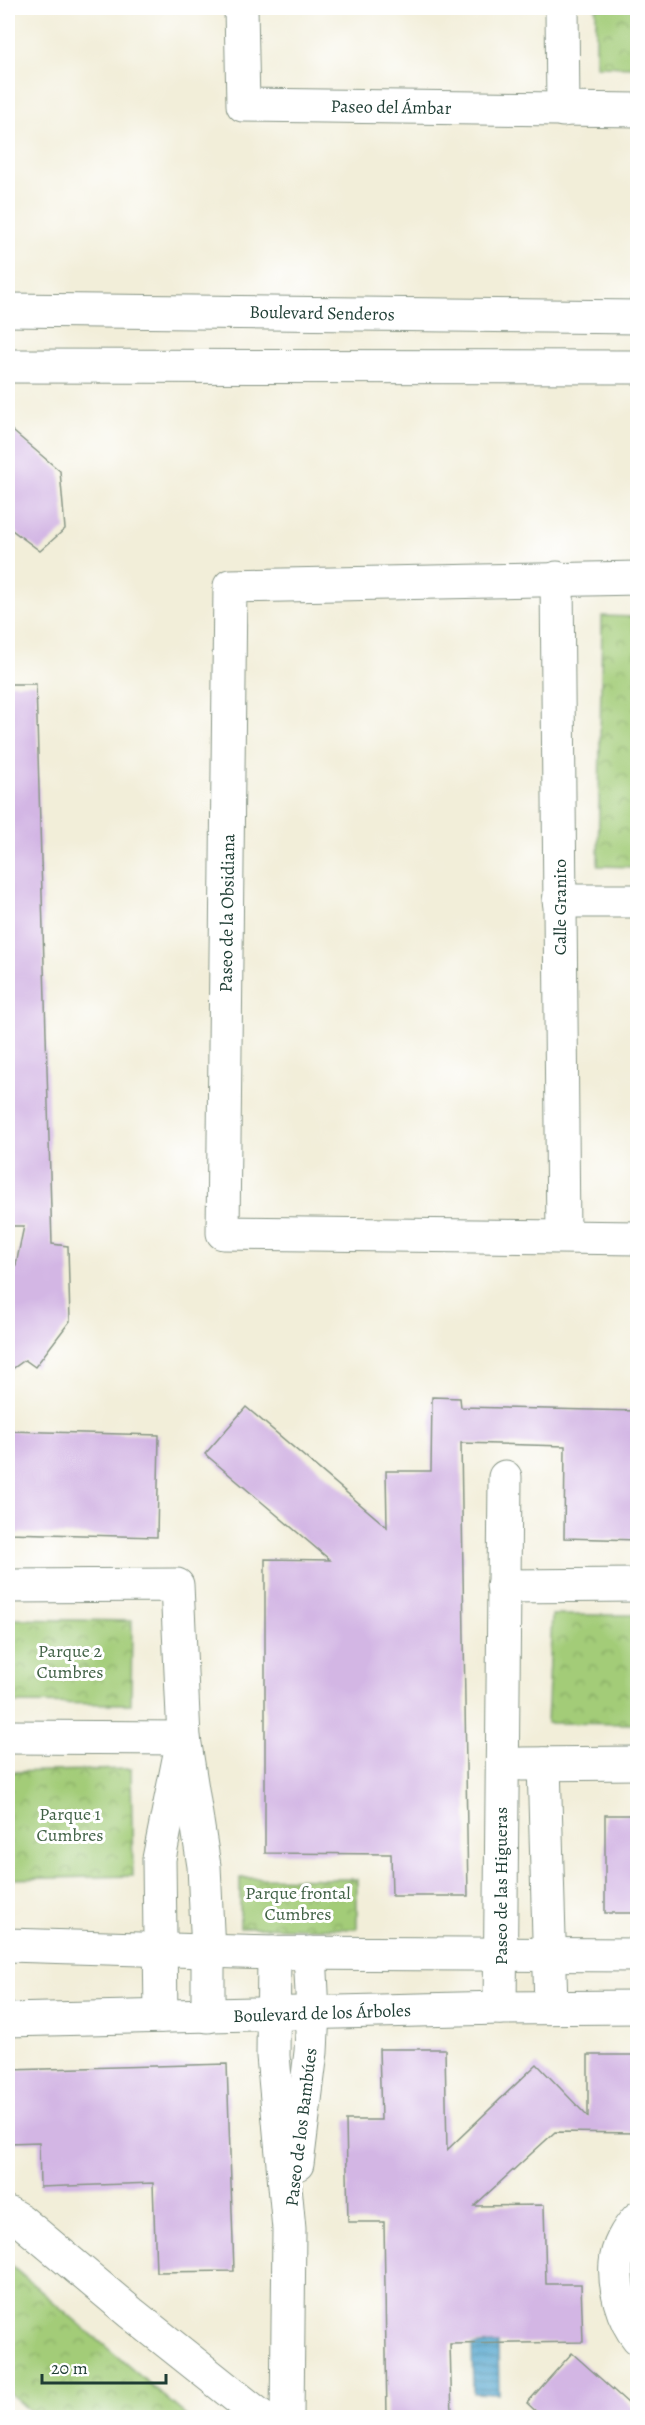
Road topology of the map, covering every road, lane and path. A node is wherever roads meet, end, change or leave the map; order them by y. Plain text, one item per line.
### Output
1 (241, 8) edge
2 (562, 8) edge
3 (563, 110) junction
4 (638, 110) edge
5 (8, 310) edge
6 (638, 317) edge
7 (8, 366) edge
8 (638, 367) edge
9 (638, 578) edge
10 (557, 579) junction
11 (559, 901) junction
12 (638, 902) edge
13 (563, 1236) junction
14 (638, 1238) edge
15 (505, 1477) dead end
16 (638, 1585) edge
17 (8, 1586) edge
18 (503, 1586) junction
19 (8, 1737) edge
20 (184, 1738) junction
21 (501, 1763) junction
22 (638, 1763) edge
23 (544, 1764) junction
24 (8, 1945) edge
25 (160, 1951) junction
26 (208, 1952) junction
27 (274, 1953) junction
28 (310, 1953) junction
29 (500, 1954) junction
30 (550, 1954) junction
31 (638, 1955) edge
32 (551, 2007) junction
33 (638, 2007) edge
34 (500, 2008) junction
35 (313, 2012) junction
36 (274, 2014) junction
37 (161, 2016) junction
38 (208, 2016) junction
39 (8, 2020) edge
40 (8, 2213) edge
41 (638, 2218) edge
42 (289, 2229) junction
43 (638, 2338) edge
44 (263, 2418) edge
45 (287, 2418) edge

1 - 3 street, Paseo del Ámbar
2 - 3 street
3 - 4 street, Paseo del Ámbar
5 - 6 street, Boulevard Senderos
7 - 8 street
9 - 10 street, Paseo de la Obsidiana
10 - 11 street, Calle Granito
10 - 13 street, Paseo de la Obsidiana
11 - 12 street
11 - 13 street, Calle Granito
13 - 14 street, Paseo de la Obsidiana
15 - 18 street, Paseo de las Higueras
16 - 18 street
17 - 20 street
18 - 21 street, Paseo de las Higueras
19 - 20 street
20 - 25 street
20 - 26 street
21 - 23 street
21 - 29 street, Paseo de las Higueras
22 - 23 street
23 - 30 street
24 - 25 street
25 - 26 street
25 - 37 street
26 - 27 street
26 - 38 street
27 - 28 street
27 - 36 street, Paseo de los Bambúes
28 - 29 street
28 - 35 street, Paseo de los Bambúes
29 - 30 street
29 - 34 street, Paseo de las Higueras
30 - 31 street
30 - 32 street
32 - 33 street, Boulevard de los Árboles
32 - 34 street, Boulevard de los Árboles
34 - 35 street, Boulevard de los Árboles
35 - 36 street, Boulevard de los Árboles
35 - 42 street, Paseo de los Bambúes
36 - 38 street, Boulevard de los Árboles
36 - 42 street, Paseo de los Bambúes
37 - 38 street, Boulevard de los Árboles
37 - 39 street, Boulevard de los Árboles
40 - 44 street
41 - 43 street
42 - 45 street, Paseo de los Bambúes

